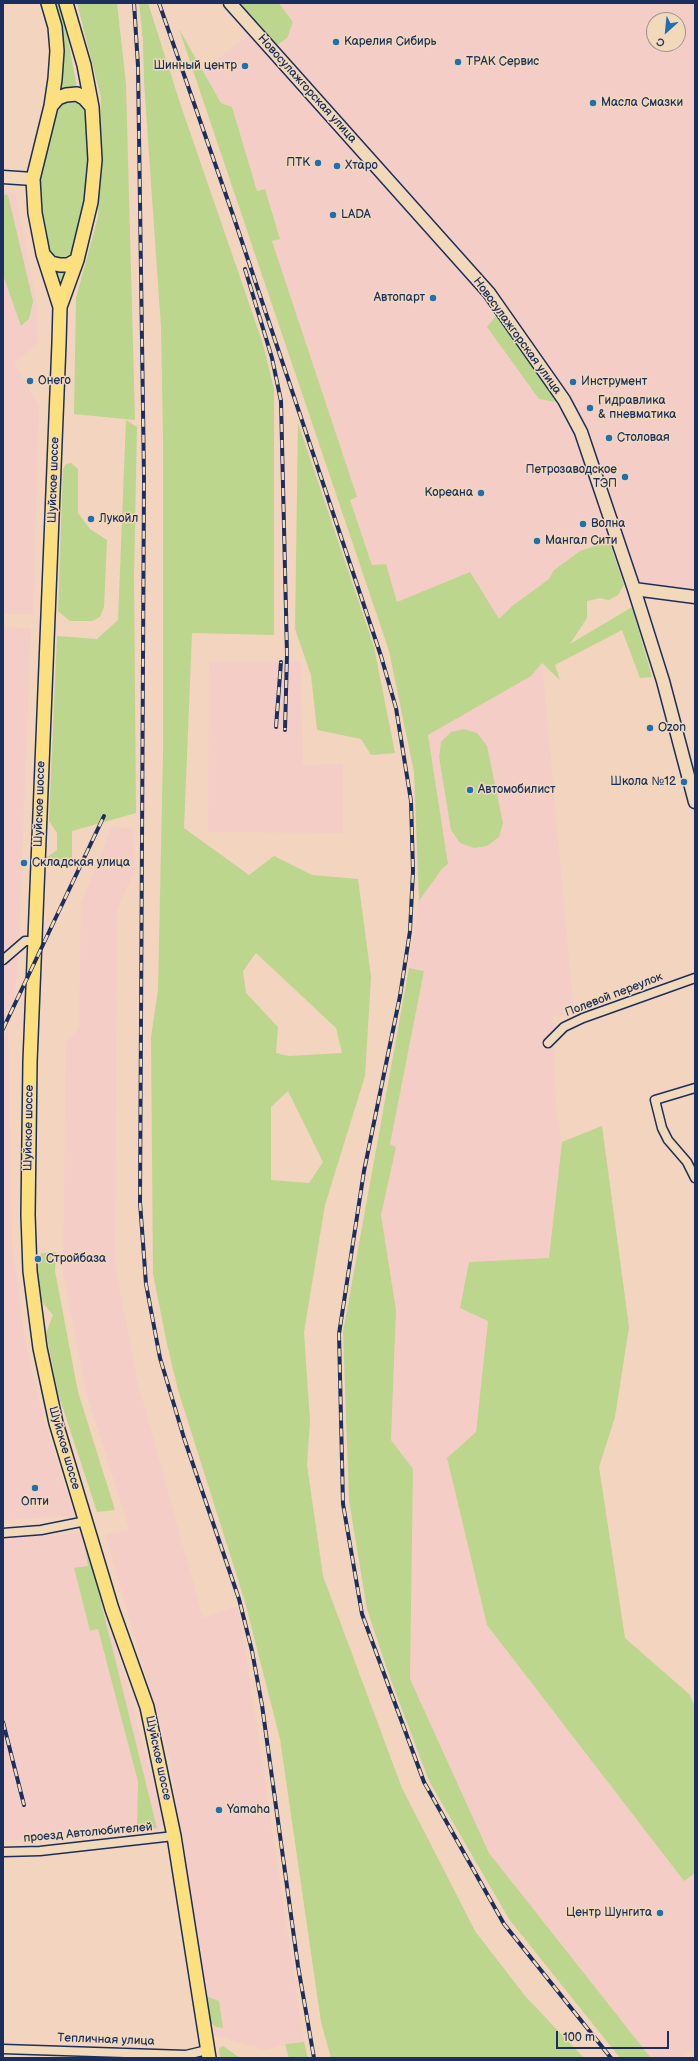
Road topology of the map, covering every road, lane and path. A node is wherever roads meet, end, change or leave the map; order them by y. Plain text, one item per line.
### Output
1 (48, 3) edge
2 (66, 3) edge
3 (230, 3) edge
4 (51, 106) junction
5 (92, 107) junction
6 (3, 177) edge
7 (33, 179) junction
8 (43, 254) junction
9 (77, 260) junction
10 (60, 307) junction
11 (634, 589) junction
12 (695, 597) edge
13 (695, 802) edge
14 (34, 940) junction
15 (3, 960) edge
16 (695, 978) edge
17 (548, 1043) dead end
18 (695, 1088) edge
19 (695, 1178) edge
20 (86, 1521) junction
21 (3, 1533) edge
22 (174, 1836) junction
23 (3, 1852) edge
24 (3, 2049) edge
25 (208, 2054) edge

1 - 4 main road, Шуйское шоссе
2 - 5 main road
3 - 11 main road, Новосулажгорская улица
4 - 5 main road
4 - 7 main road, Шуйское шоссе
5 - 9 main road
6 - 7 main road
7 - 8 main road, Шуйское шоссе
8 - 9 main road
8 - 10 main road, Шуйское шоссе
9 - 10 main road
10 - 14 main road, Шуйское шоссе
11 - 12 main road
11 - 13 main road, Новосулажгорская улица
14 - 15 street
14 - 20 main road, Шуйское шоссе
16 - 17 street, Полевой переулок
18 - 19 street
20 - 21 street
20 - 22 main road, Шуйское шоссе
22 - 23 street, проезд Автолюбителей
22 - 25 main road, Шуйское шоссе
24 - 25 street, Тепличная улица

